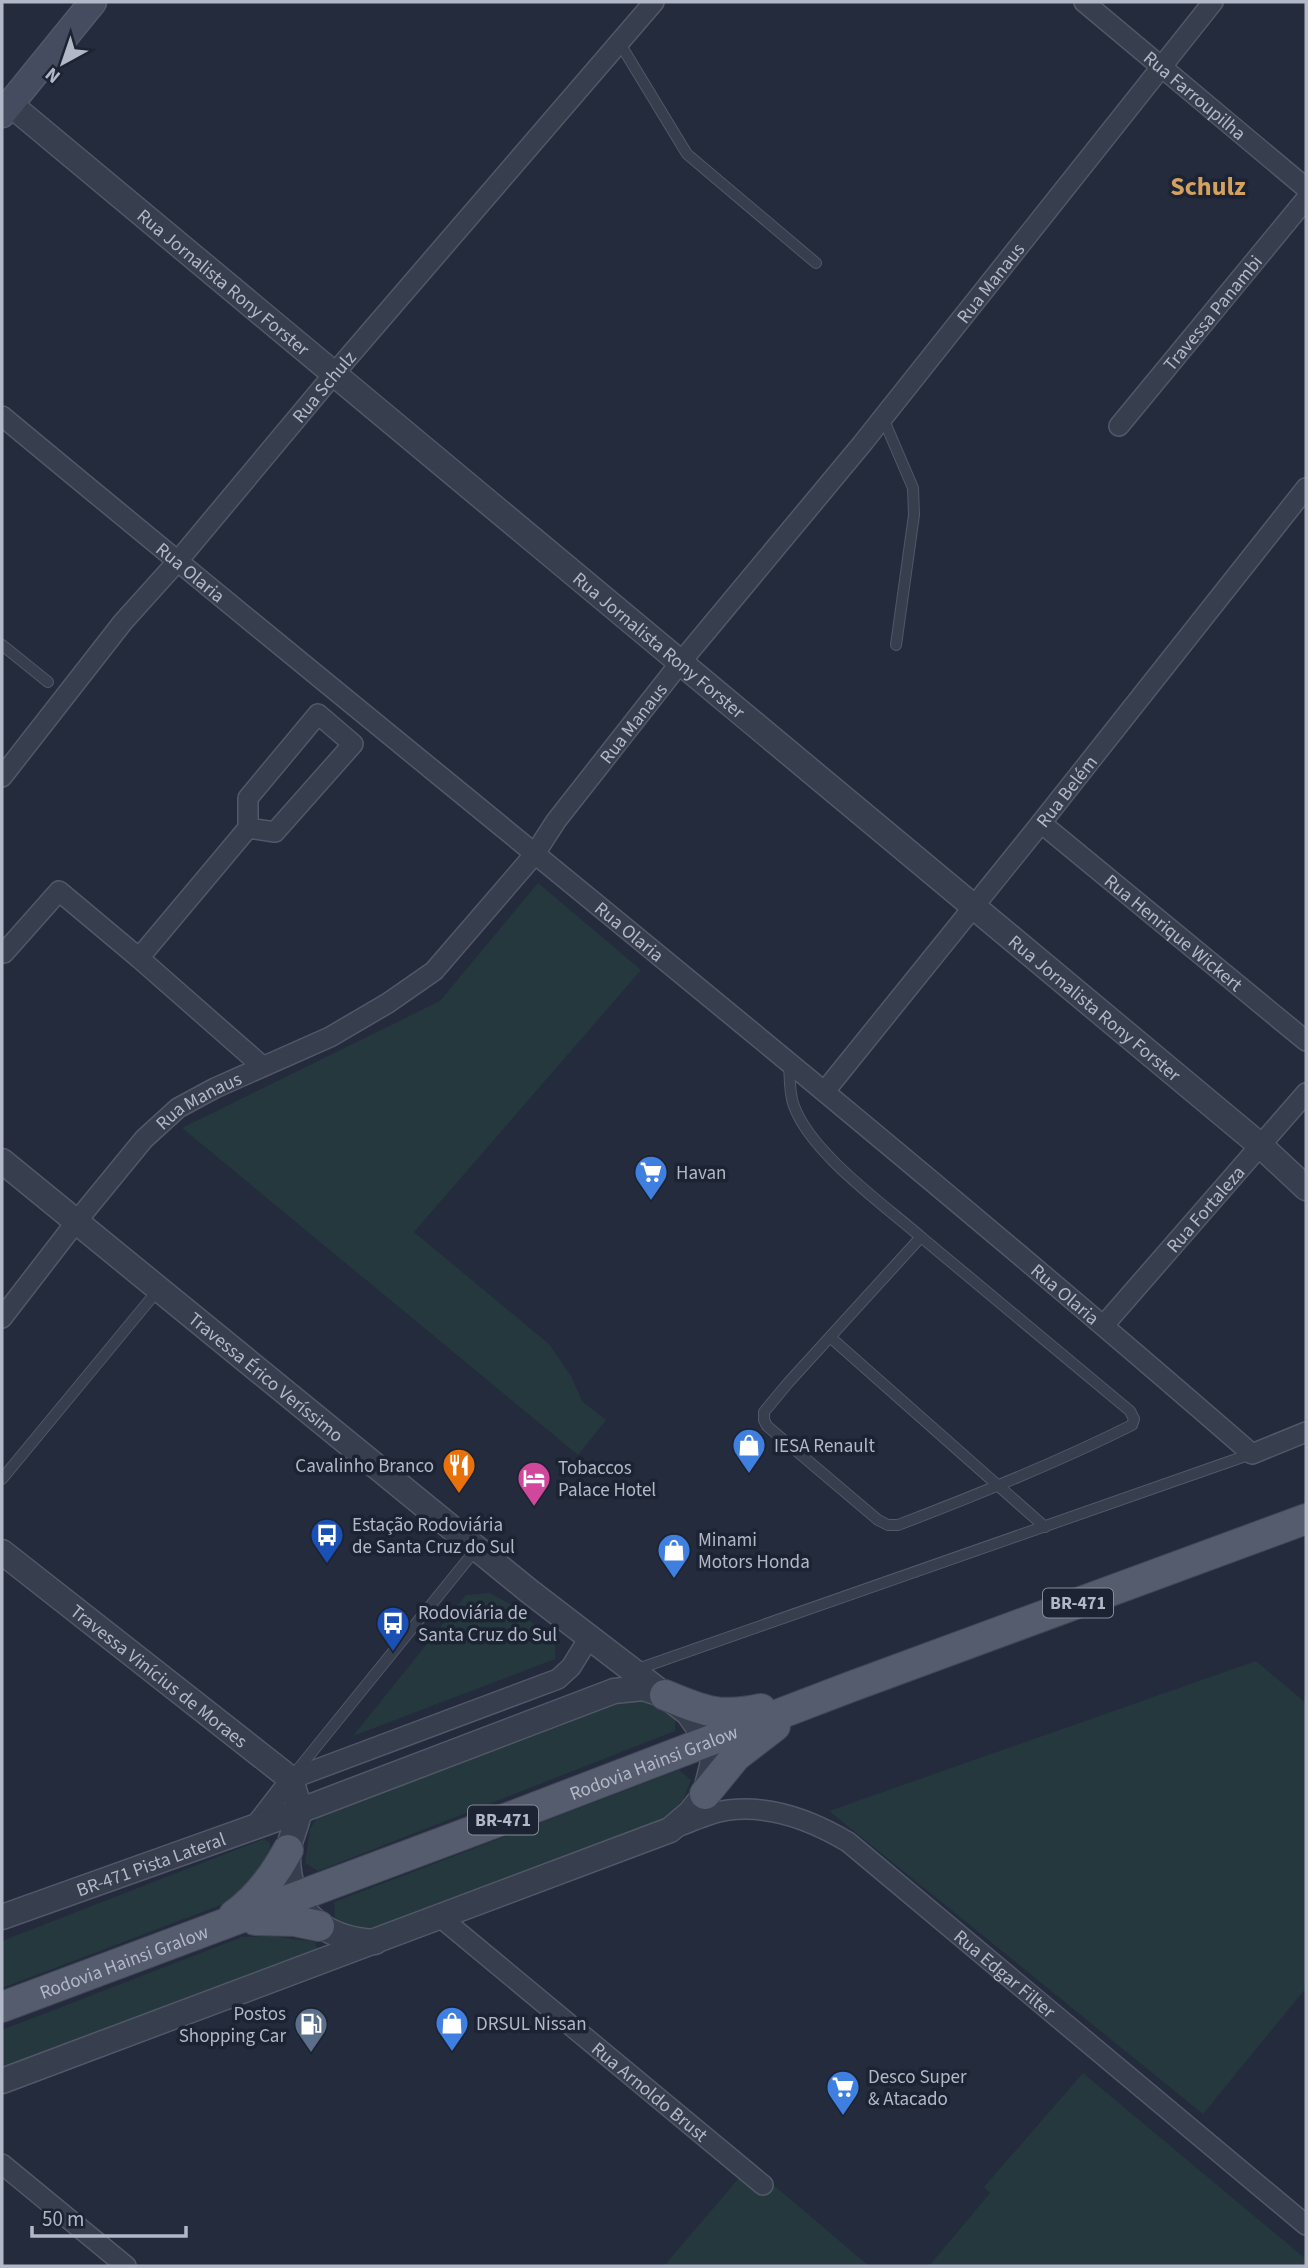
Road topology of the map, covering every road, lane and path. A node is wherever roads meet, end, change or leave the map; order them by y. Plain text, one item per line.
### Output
1 (93, 2) edge
2 (654, 2) edge
3 (1084, 2) edge
4 (1213, 2) edge
5 (619, 42) junction
6 (1162, 67) junction
7 (6, 109) edge
8 (1306, 188) edge
9 (1306, 199) edge
10 (816, 263) dead end
11 (333, 374) junction
12 (2, 416) edge
13 (883, 417) junction
14 (1119, 426) dead end
15 (1306, 489) edge
16 (177, 562) junction
17 (2, 645) edge
18 (896, 645) dead end
19 (680, 663) junction
20 (48, 682) dead end
21 (2, 777) edge
22 (1041, 823) junction
23 (248, 828) junction
24 (534, 855) junction
25 (974, 906) junction
26 (4, 953) dead end
27 (139, 958) junction
28 (1306, 1041) edge
29 (788, 1062) junction
30 (262, 1066) junction
31 (825, 1091) junction
32 (1306, 1093) edge
33 (1261, 1146) junction
34 (2, 1161) edge
35 (1306, 1188) edge
36 (76, 1222) junction
37 (921, 1237) junction
38 (159, 1289) junction
39 (2, 1318) edge
40 (1104, 1325) junction
41 (830, 1337) junction
42 (1306, 1432) edge
43 (1252, 1454) junction
44 (2, 1479) edge
45 (999, 1484) junction
46 (1306, 1519) edge
47 (1045, 1527) junction
48 (477, 1547) junction
49 (2, 1552) edge
50 (589, 1638) junction
51 (634, 1670) junction
52 (850, 1687) junction
53 (614, 1691) junction
54 (665, 1695) junction
55 (708, 1741) junction
56 (290, 1779) junction
57 (705, 1794) junction
58 (299, 1811) junction
59 (254, 1827) junction
60 (670, 1830) junction
61 (288, 1850) junction
62 (298, 1897) junction
63 (2, 1917) edge
64 (440, 1917) junction
65 (319, 1926) junction
66 (217, 1927) junction
67 (378, 1942) junction
68 (2, 2007) edge
69 (2, 2081) edge
70 (2, 2164) edge
71 (763, 2185) dead end
72 (1306, 2225) edge
73 (126, 2266) edge

1 - 7 main road
2 - 5 street, Rua Schulz
3 - 6 street, Rua Farroupilha
4 - 6 street, Rua Manaus
5 - 10 lane
5 - 11 street, Rua Schulz
6 - 8 street, Rua Farroupilha
6 - 13 street, Rua Manaus
7 - 11 street, Rua Jornalista Rony Forster
9 - 14 street, Travessa Panambi
11 - 16 street, Rua Schulz
11 - 19 street, Rua Jornalista Rony Forster
12 - 16 street, Rua Olaria
13 - 18 lane
13 - 19 street, Rua Manaus
15 - 22 street, Rua Belém
16 - 21 street, Rua Schulz
16 - 24 street, Rua Olaria
17 - 20 lane
19 - 24 street, Rua Manaus
19 - 25 street, Rua Jornalista Rony Forster
22 - 25 street, Rua Belém
22 - 28 street, Rua Henrique Wickert
23 - 23 street
23 - 27 street
24 - 29 street, Rua Olaria
24 - 30 street, Rua Manaus
25 - 31 street, Rua Belém
25 - 33 street, Rua Jornalista Rony Forster
26 - 27 street
27 - 30 street
29 - 31 street, Rua Olaria
29 - 37 lane
30 - 36 street, Rua Manaus
31 - 40 street, Rua Olaria
32 - 33 street, Rua Fortaleza
33 - 35 street, Rua Jornalista Rony Forster
33 - 40 street, Rua Fortaleza
34 - 36 street, Travessa Érico Veríssimo
36 - 38 street, Travessa Érico Veríssimo
36 - 39 street, Rua Manaus
37 - 41 lane
37 - 45 lane
38 - 44 lane
38 - 48 street, Travessa Érico Veríssimo
40 - 43 street, Rua Olaria
41 - 45 lane
41 - 45 lane
42 - 43 street
43 - 47 lane
45 - 47 lane
46 - 52 main road, Rodovia Hainsi Gralow / BR-471
47 - 51 lane
48 - 50 street, Travessa Érico Veríssimo
48 - 56 lane
49 - 56 street, Travessa Vinícius de Moraes
50 - 51 street, Travessa Érico Veríssimo
50 - 56 street
51 - 53 lane
51 - 54 street, Travessa Érico Veríssimo
52 - 54 main road
52 - 55 main road, Rodovia Hainsi Gralow / BR-471
52 - 57 main road
53 - 54 street, BR-471 Pista Lateral
53 - 58 street, BR-471 Pista Lateral
54 - 55 street, Travessa Érico Veríssimo
55 - 57 street
55 - 62 main road, Rodovia Hainsi Gralow / BR-471
56 - 58 street
56 - 59 street
57 - 60 street
58 - 59 street, BR-471 Pista Lateral
58 - 61 street
59 - 63 street, BR-471 Pista Lateral
60 - 64 street
60 - 72 street, Rua Edgar Filter
61 - 62 street
61 - 66 main road
62 - 65 street
62 - 66 main road, Rodovia Hainsi Gralow / BR-471
64 - 67 street
64 - 71 street, Rua Arnoldo Brust
65 - 66 main road
65 - 67 street
66 - 68 main road, Rodovia Hainsi Gralow / BR-471
67 - 69 street
70 - 73 street

